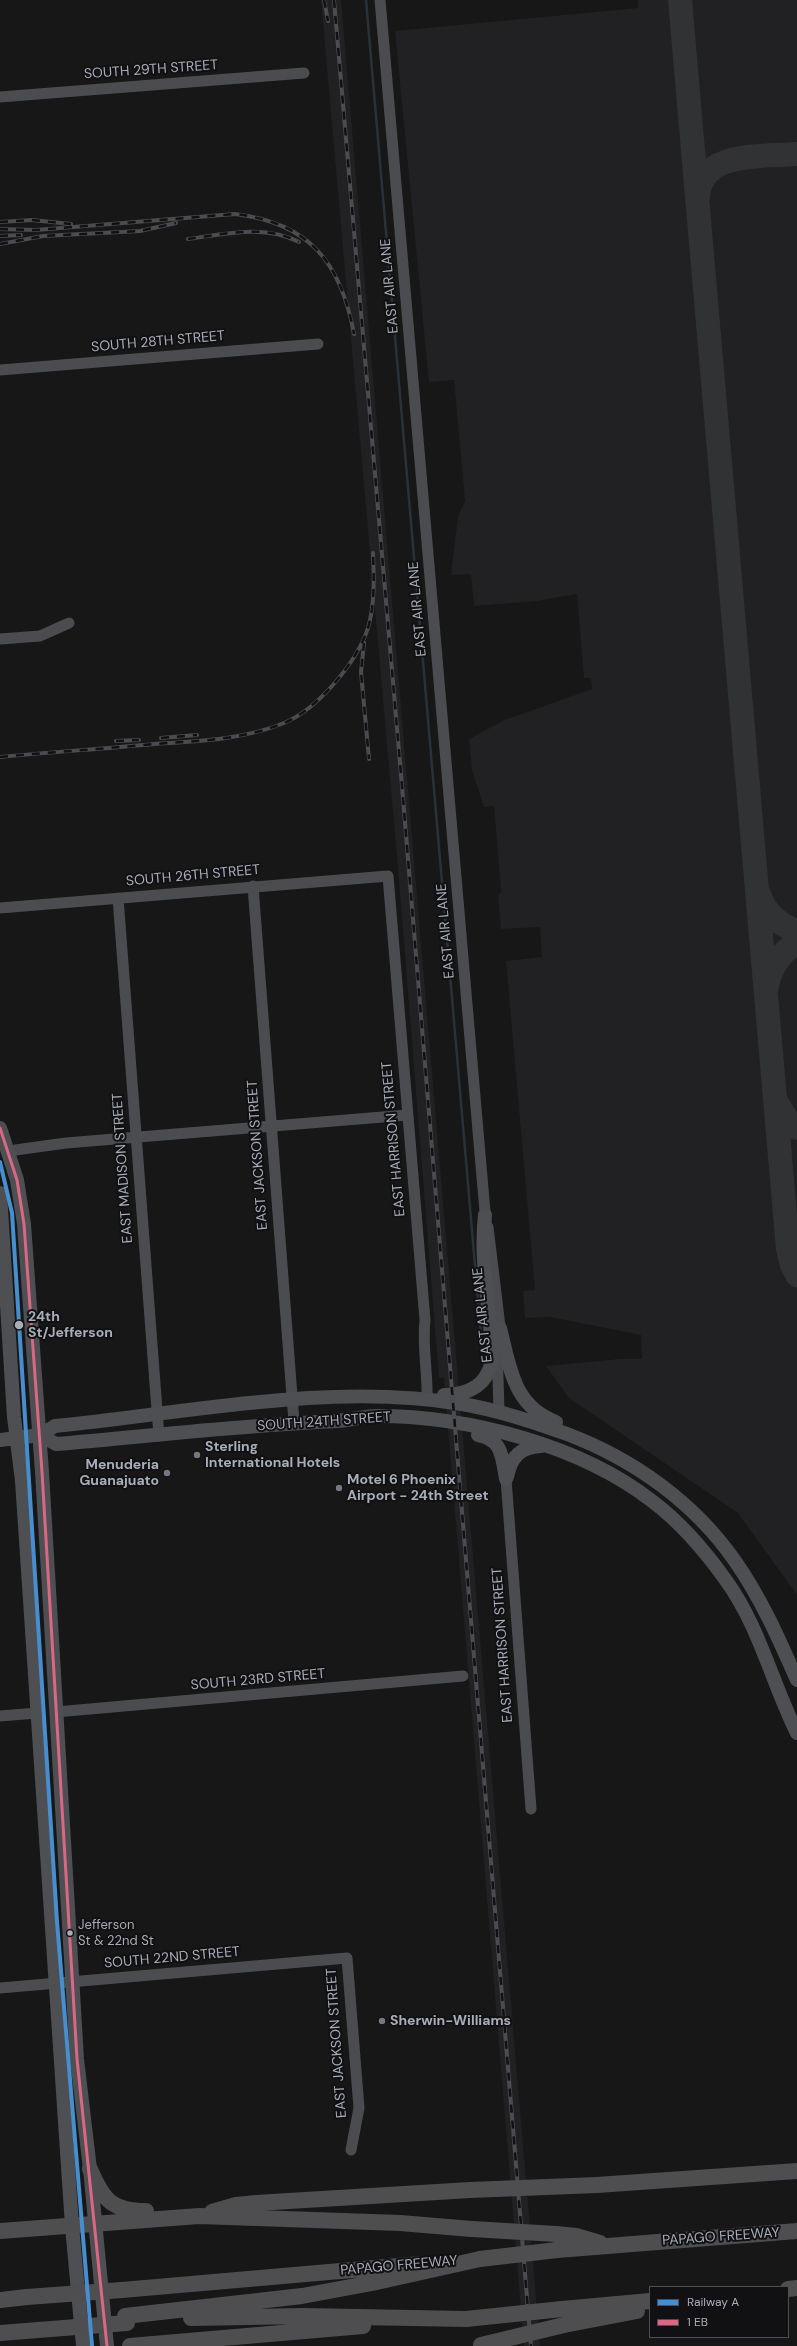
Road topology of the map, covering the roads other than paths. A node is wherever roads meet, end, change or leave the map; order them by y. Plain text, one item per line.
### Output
1 (380, 0) edge
2 (304, 73) dead end
3 (0, 97) edge
4 (318, 344) dead end
5 (0, 370) edge
6 (69, 623) dead end
7 (0, 639) edge
8 (388, 876) joint
9 (253, 886) junction
10 (118, 898) junction
11 (0, 908) edge
12 (407, 1115) junction
13 (272, 1127) junction
14 (0, 1128) edge
15 (136, 1138) junction
16 (8, 1151) junction
17 (0, 1193) edge
18 (485, 1215) junction
19 (500, 1328) junction
20 (427, 1396) junction
21 (292, 1400) junction
22 (501, 1413) junction
23 (157, 1415) junction
24 (379, 1416) junction
25 (347, 1420) junction
26 (294, 1422) junction
27 (40, 1436) junction
28 (159, 1436) junction
29 (17, 1438) junction
30 (0, 1440) edge
31 (544, 1446) junction
32 (506, 1479) junction
33 (655, 1480) junction
34 (650, 1499) junction
35 (48, 1564) junction
36 (34, 1670) junction
37 (463, 1676) dead end
38 (797, 1680) edge
39 (56, 1712) junction
40 (37, 1713) junction
41 (0, 1716) edge
42 (797, 1733) edge
43 (531, 1809) dead end
44 (347, 1958) joint
45 (72, 1982) junction
46 (55, 1983) junction
47 (0, 1988) edge
48 (351, 2150) dead end
49 (90, 2169) junction
50 (797, 2171) edge
51 (199, 2216) junction
52 (173, 2218) junction
53 (95, 2224) junction
54 (72, 2226) junction
55 (0, 2231) edge
56 (797, 2231) edge
57 (557, 2242) junction
58 (480, 2259) junction
59 (0, 2300) edge
60 (649, 2301) edge
61 (649, 2309) edge
62 (126, 2319) junction
63 (466, 2319) junction
64 (0, 2326) edge
65 (0, 2333) edge
66 (83, 2346) edge
67 (107, 2346) edge
68 (130, 2346) edge
69 (479, 2346) edge

1 - 18 street, EAST AIR LANE
2 - 3 street, SOUTH 29TH STREET
4 - 5 street, SOUTH 28TH STREET
6 - 7 street
8 - 9 street, SOUTH 26TH STREET
8 - 12 street, EAST HARRISON STREET
9 - 10 street, SOUTH 26TH STREET
9 - 13 street, EAST JACKSON STREET
10 - 11 street, SOUTH 26TH STREET
10 - 15 street, EAST MADISON STREET
12 - 13 street
12 - 20 street, EAST HARRISON STREET
13 - 15 street
13 - 21 street, EAST JACKSON STREET
14 - 16 main road
15 - 16 street
15 - 23 street, EAST MADISON STREET
16 - 27 main road
17 - 29 main road
18 - 19 street, EAST AIR LANE
18 - 20 main road
18 - 22 street, EAST AIR LANE
19 - 22 street, EAST AIR LANE
19 - 33 main road
20 - 21 main road, SOUTH 24TH STREET
20 - 22 main road
21 - 23 main road, SOUTH 24TH STREET
21 - 26 street, EAST JACKSON STREET
22 - 24 main road
22 - 33 main road
22 - 34 main road
23 - 27 main road, SOUTH 24TH STREET
23 - 28 street, EAST MADISON STREET
24 - 25 main road, SOUTH 24TH STREET
24 - 31 main road, SOUTH 24TH STREET
25 - 26 main road, SOUTH 24TH STREET
25 - 32 main road
26 - 28 main road, SOUTH 24TH STREET
27 - 28 main road, SOUTH 24TH STREET
27 - 29 main road, SOUTH 24TH STREET
27 - 35 main road
29 - 30 main road, SOUTH 24TH STREET
29 - 36 main road
31 - 32 main road
31 - 34 main road, SOUTH 24TH STREET
32 - 43 street, EAST HARRISON STREET
33 - 38 main road
34 - 42 main road, SOUTH 24TH STREET
35 - 36 main road
35 - 39 main road
36 - 40 main road
37 - 39 street, SOUTH 23RD STREET
39 - 45 main road
40 - 41 street
40 - 46 main road
44 - 45 street, SOUTH 22ND STREET
44 - 48 street, EAST JACKSON STREET
45 - 46 street, SOUTH 22ND STREET
45 - 49 main road
46 - 47 street, SOUTH 22ND STREET
46 - 54 main road
49 - 52 highway
49 - 53 main road
50 - 51 highway, bridge
51 - 52 highway
51 - 57 highway, bridge
52 - 53 highway
53 - 54 highway
53 - 67 main road
54 - 55 highway
54 - 66 main road
56 - 57 highway, PAPAGO FREEWAY
57 - 58 highway, PAPAGO FREEWAY, bridge
58 - 59 highway, PAPAGO FREEWAY, bridge
58 - 62 highway
60 - 63 highway, bridge
61 - 69 highway, bridge
62 - 63 highway
62 - 64 highway
62 - 65 highway, bridge
63 - 68 highway

